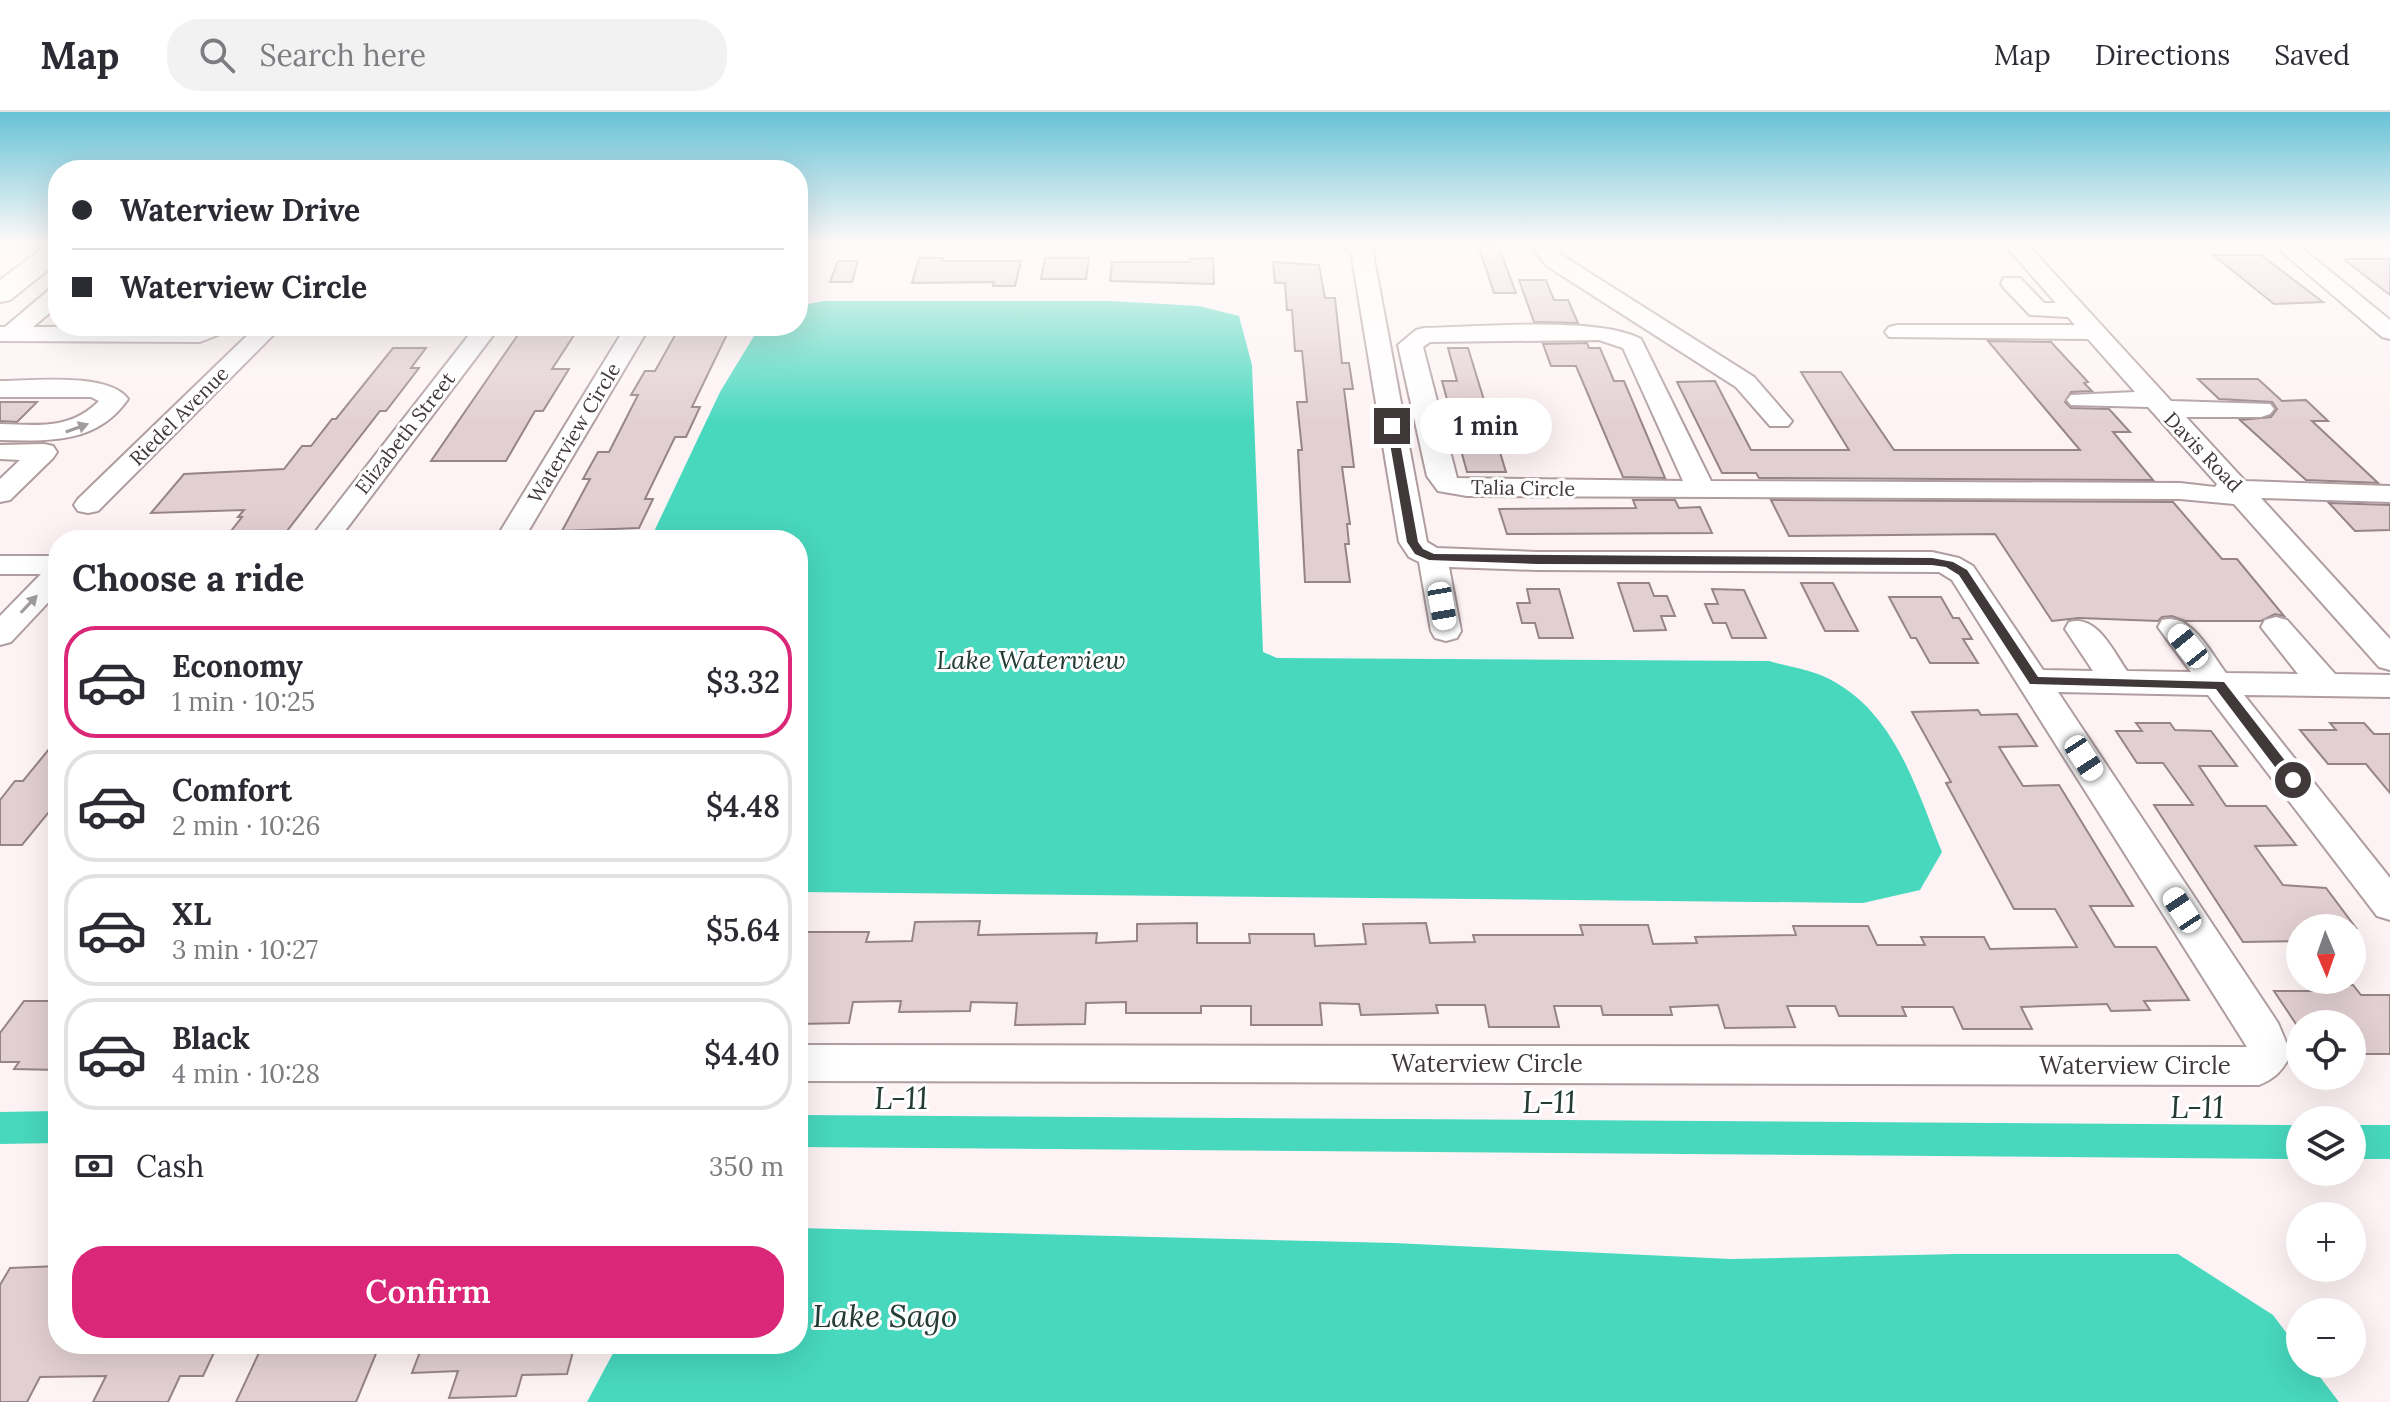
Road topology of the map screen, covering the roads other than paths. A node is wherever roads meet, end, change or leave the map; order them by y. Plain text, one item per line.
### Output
1 (43, 305) edge
2 (1371, 305) edge
3 (1624, 305) edge
4 (2033, 305) edge
5 (2071, 305) edge
6 (2358, 305) edge
7 (2075, 310) junction
8 (1897, 332) dead end
9 (2095, 332) junction
10 (2390, 332) edge
11 (5, 334) edge
12 (48, 334) edge
13 (260, 336) edge
14 (480, 336) edge
15 (632, 336) edge
16 (0, 371) edge
17 (0, 389) edge
18 (96, 389) junction
19 (2080, 400) dead end
20 (2158, 404) junction
21 (2261, 409) dead end
22 (1779, 421) dead end
23 (0, 432) edge
24 (0, 452) edge
25 (1701, 489) junction
26 (2241, 491) junction
27 (0, 494) edge
28 (2390, 494) edge
29 (88, 505) dead end
30 (331, 530) edge
31 (515, 530) edge
32 (1433, 557) junction
33 (0, 565) edge
34 (48, 565) edge
35 (48, 585) edge
36 (2173, 627) dead end
37 (2276, 627) dead end
38 (2080, 629) dead end
39 (1446, 631) dead end
40 (0, 635) edge
41 (2387, 651) edge
42 (2034, 681) junction
43 (2119, 683) junction
44 (2219, 685) junction
45 (2326, 685) junction
46 (2390, 686) edge
47 (2390, 905) edge
48 (808, 1063) edge

1 - 11 street
2 - 32 street
3 - 22 street
4 - 7 street
5 - 7 street, Davis Road
6 - 10 street
7 - 9 street, Davis Road
8 - 9 street
9 - 20 street, Davis Road
11 - 12 street
13 - 29 street, Riedel Avenue
14 - 30 street, Elizabeth Street
15 - 31 street, Waterview Circle
16 - 18 street
17 - 18 street
23 -> 18 street
19 - 20 street
20 - 21 street
20 - 26 street, Davis Road
24 - 27 street
25 - 25 street, Talia Circle
25 - 26 street, Talia Circle
26 - 28 street, Talia Circle
26 - 41 street, Davis Road
32 - 39 street
32 - 42 street, Waterview Circle
33 - 34 street
40 -> 35 street
36 - 44 street
37 - 45 street
38 - 43 street
42 - 43 street
42 - 48 street, Waterview Circle
43 - 44 street
44 - 45 street
44 - 47 street
45 - 46 street

